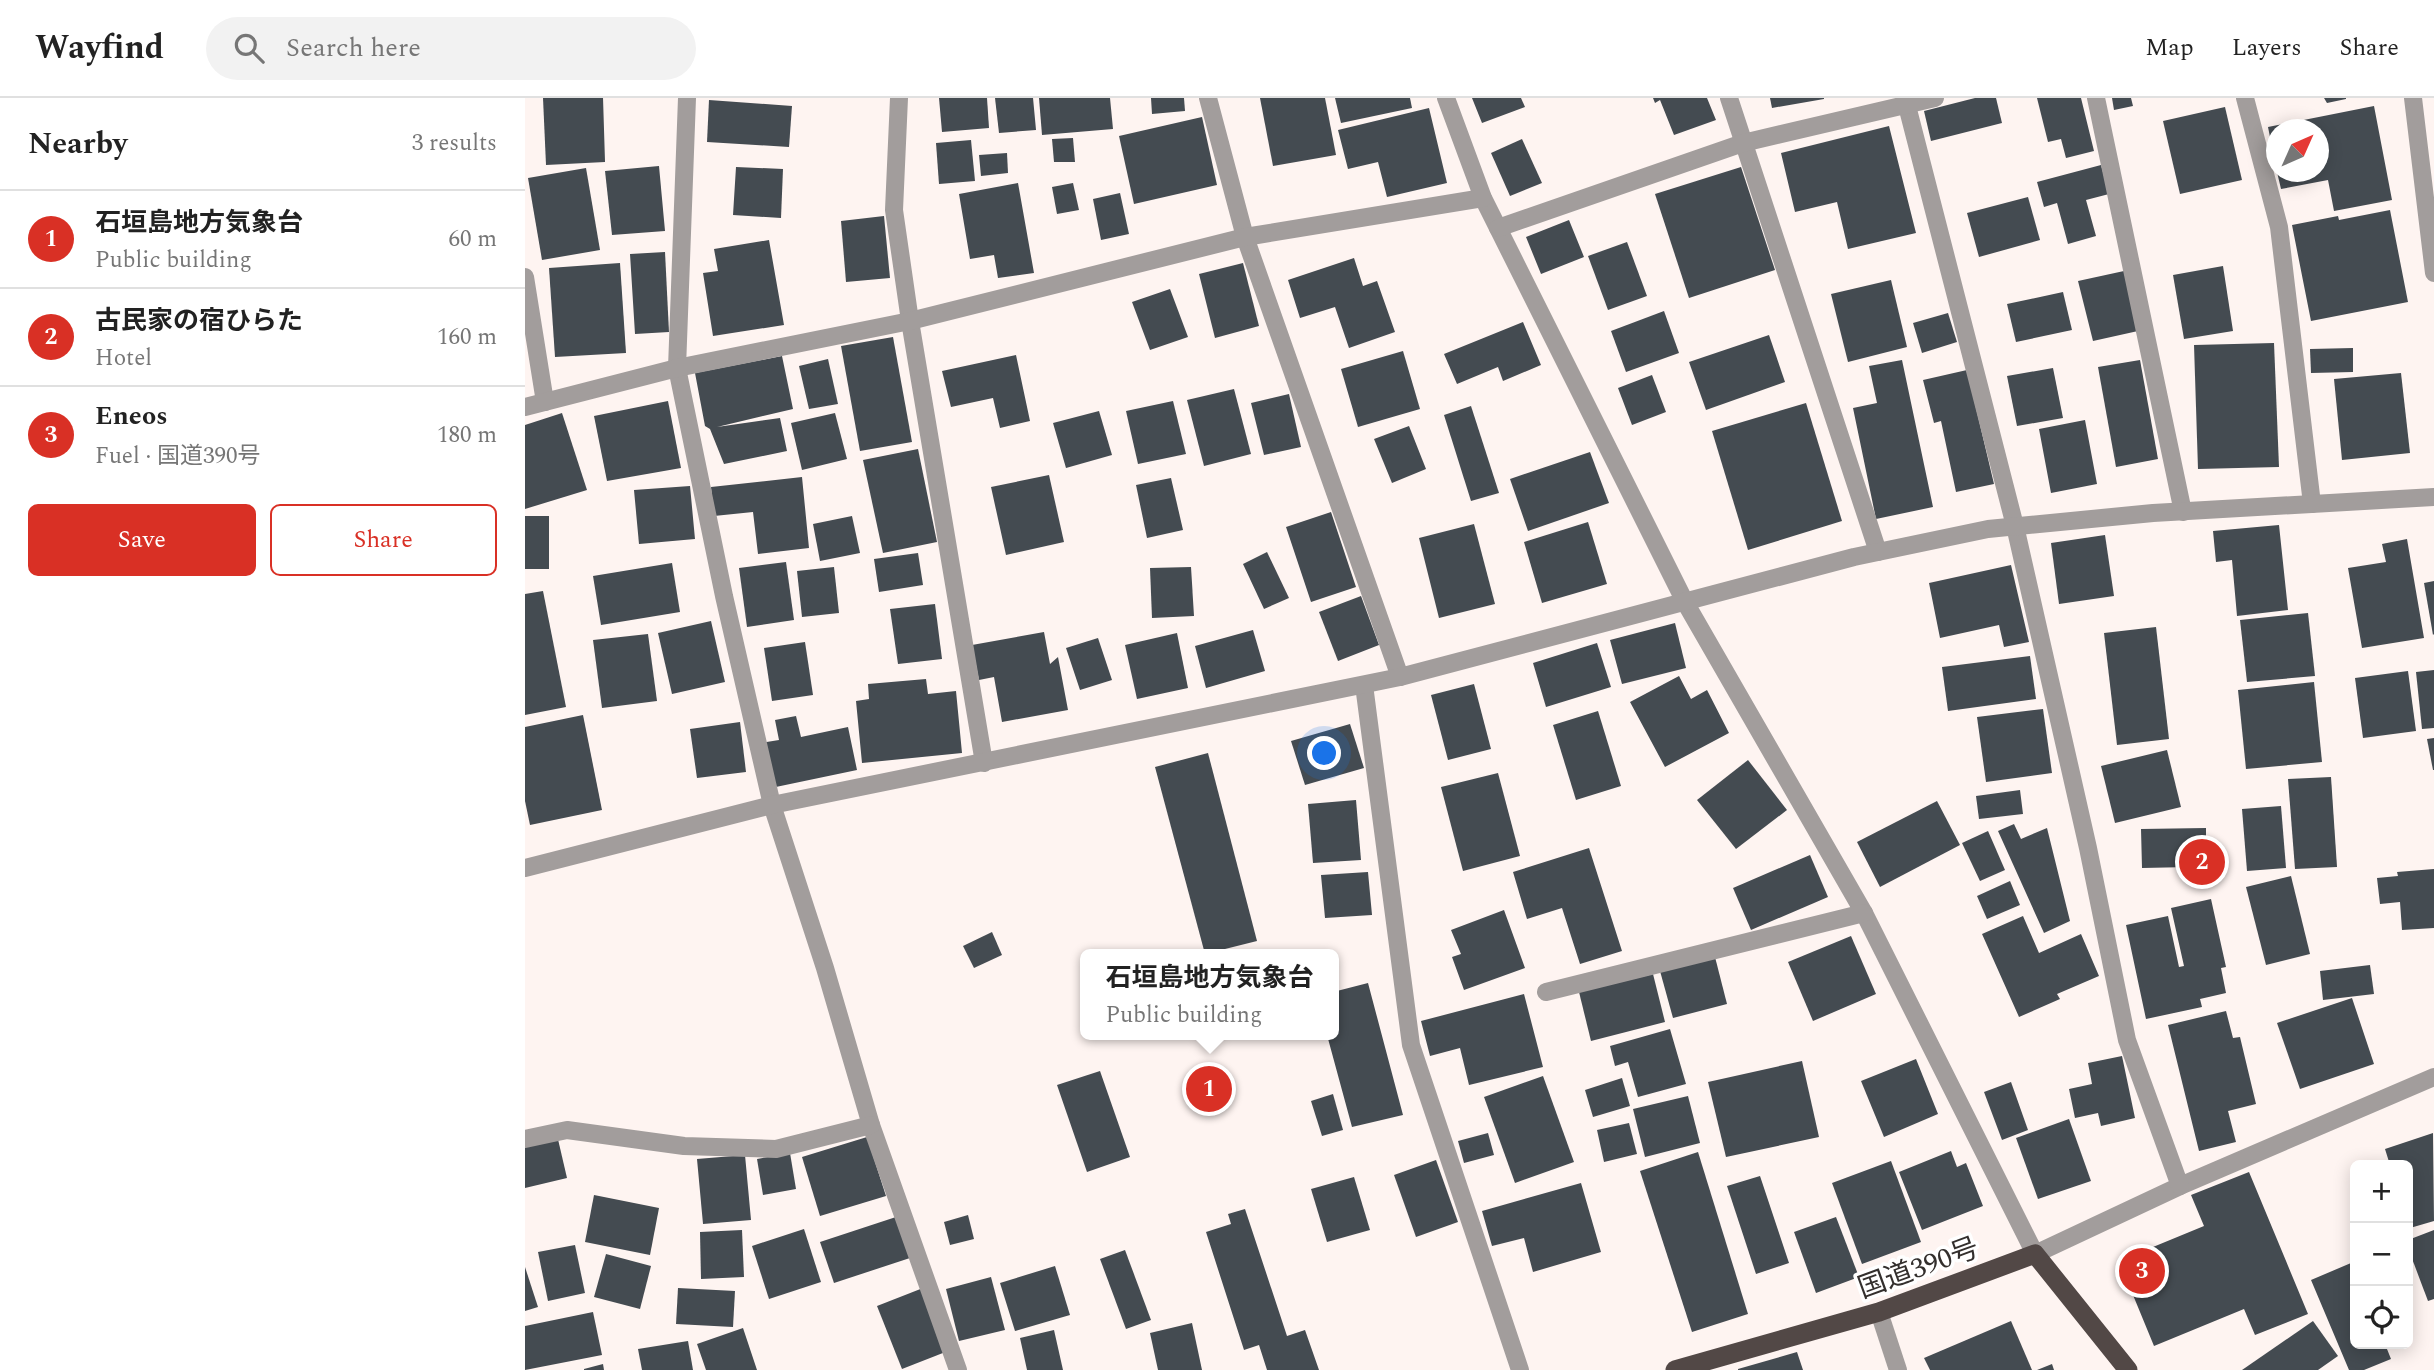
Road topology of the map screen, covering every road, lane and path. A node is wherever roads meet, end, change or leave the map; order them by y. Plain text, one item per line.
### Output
1 (687, 98) edge
2 (899, 98) edge
3 (1208, 98) edge
4 (1445, 98) edge
5 (1729, 98) edge
6 (1935, 98) edge
7 (2095, 98) edge
8 (2245, 98) edge
9 (2413, 98) edge
10 (1905, 102) edge
11 (1743, 143) junction
12 (1483, 198) junction
13 (1498, 228) junction
14 (1245, 237) junction
15 (2434, 273) edge
16 (525, 277) edge
17 (910, 321) junction
18 (677, 368) junction
19 (545, 402) junction
20 (525, 407) edge
21 (2434, 497) edge
22 (2312, 505) junction
23 (2183, 512) junction
24 (2015, 526) junction
25 (1878, 552) junction
26 (1685, 602) junction
27 (1400, 677) junction
28 (1364, 685) junction
29 (984, 763) junction
30 (772, 805) junction
31 (525, 868) edge
32 (1864, 913) junction
33 (1546, 992) dead end
34 (2434, 1077) edge
35 (871, 1125) junction
36 (525, 1139) edge
37 (2180, 1186) junction
38 (2035, 1254) junction
39 (1879, 1312) junction
40 (958, 1370) edge
41 (1520, 1370) edge
42 (1675, 1370) edge
43 (1898, 1370) edge
44 (2128, 1370) edge

1 - 18 street
2 - 17 street
3 - 14 street
4 - 12 street
5 - 11 street
6 - 10 street
7 - 23 street
8 - 22 street
9 - 15 street
10 - 11 street
10 - 24 street
11 - 13 street
11 - 25 street
12 - 13 street
12 - 14 street
13 - 26 street
14 - 17 street
14 - 27 street
16 - 19 street
17 - 18 street
17 - 29 street
18 - 19 street
18 - 30 street
19 - 20 street
21 - 22 street
22 - 23 street
23 - 24 street
24 - 25 street
24 - 37 street
25 - 26 street
26 - 27 street
26 - 32 street
27 - 28 street
28 - 29 street
28 - 41 street
29 - 30 street
30 - 31 street
30 - 35 street
32 - 33 street
32 - 38 street
34 - 37 street
35 - 36 street
35 - 40 street
37 - 38 street
38 - 39 highway, 国道390号
38 - 44 highway
39 - 42 highway, 国道390号
39 - 43 street

